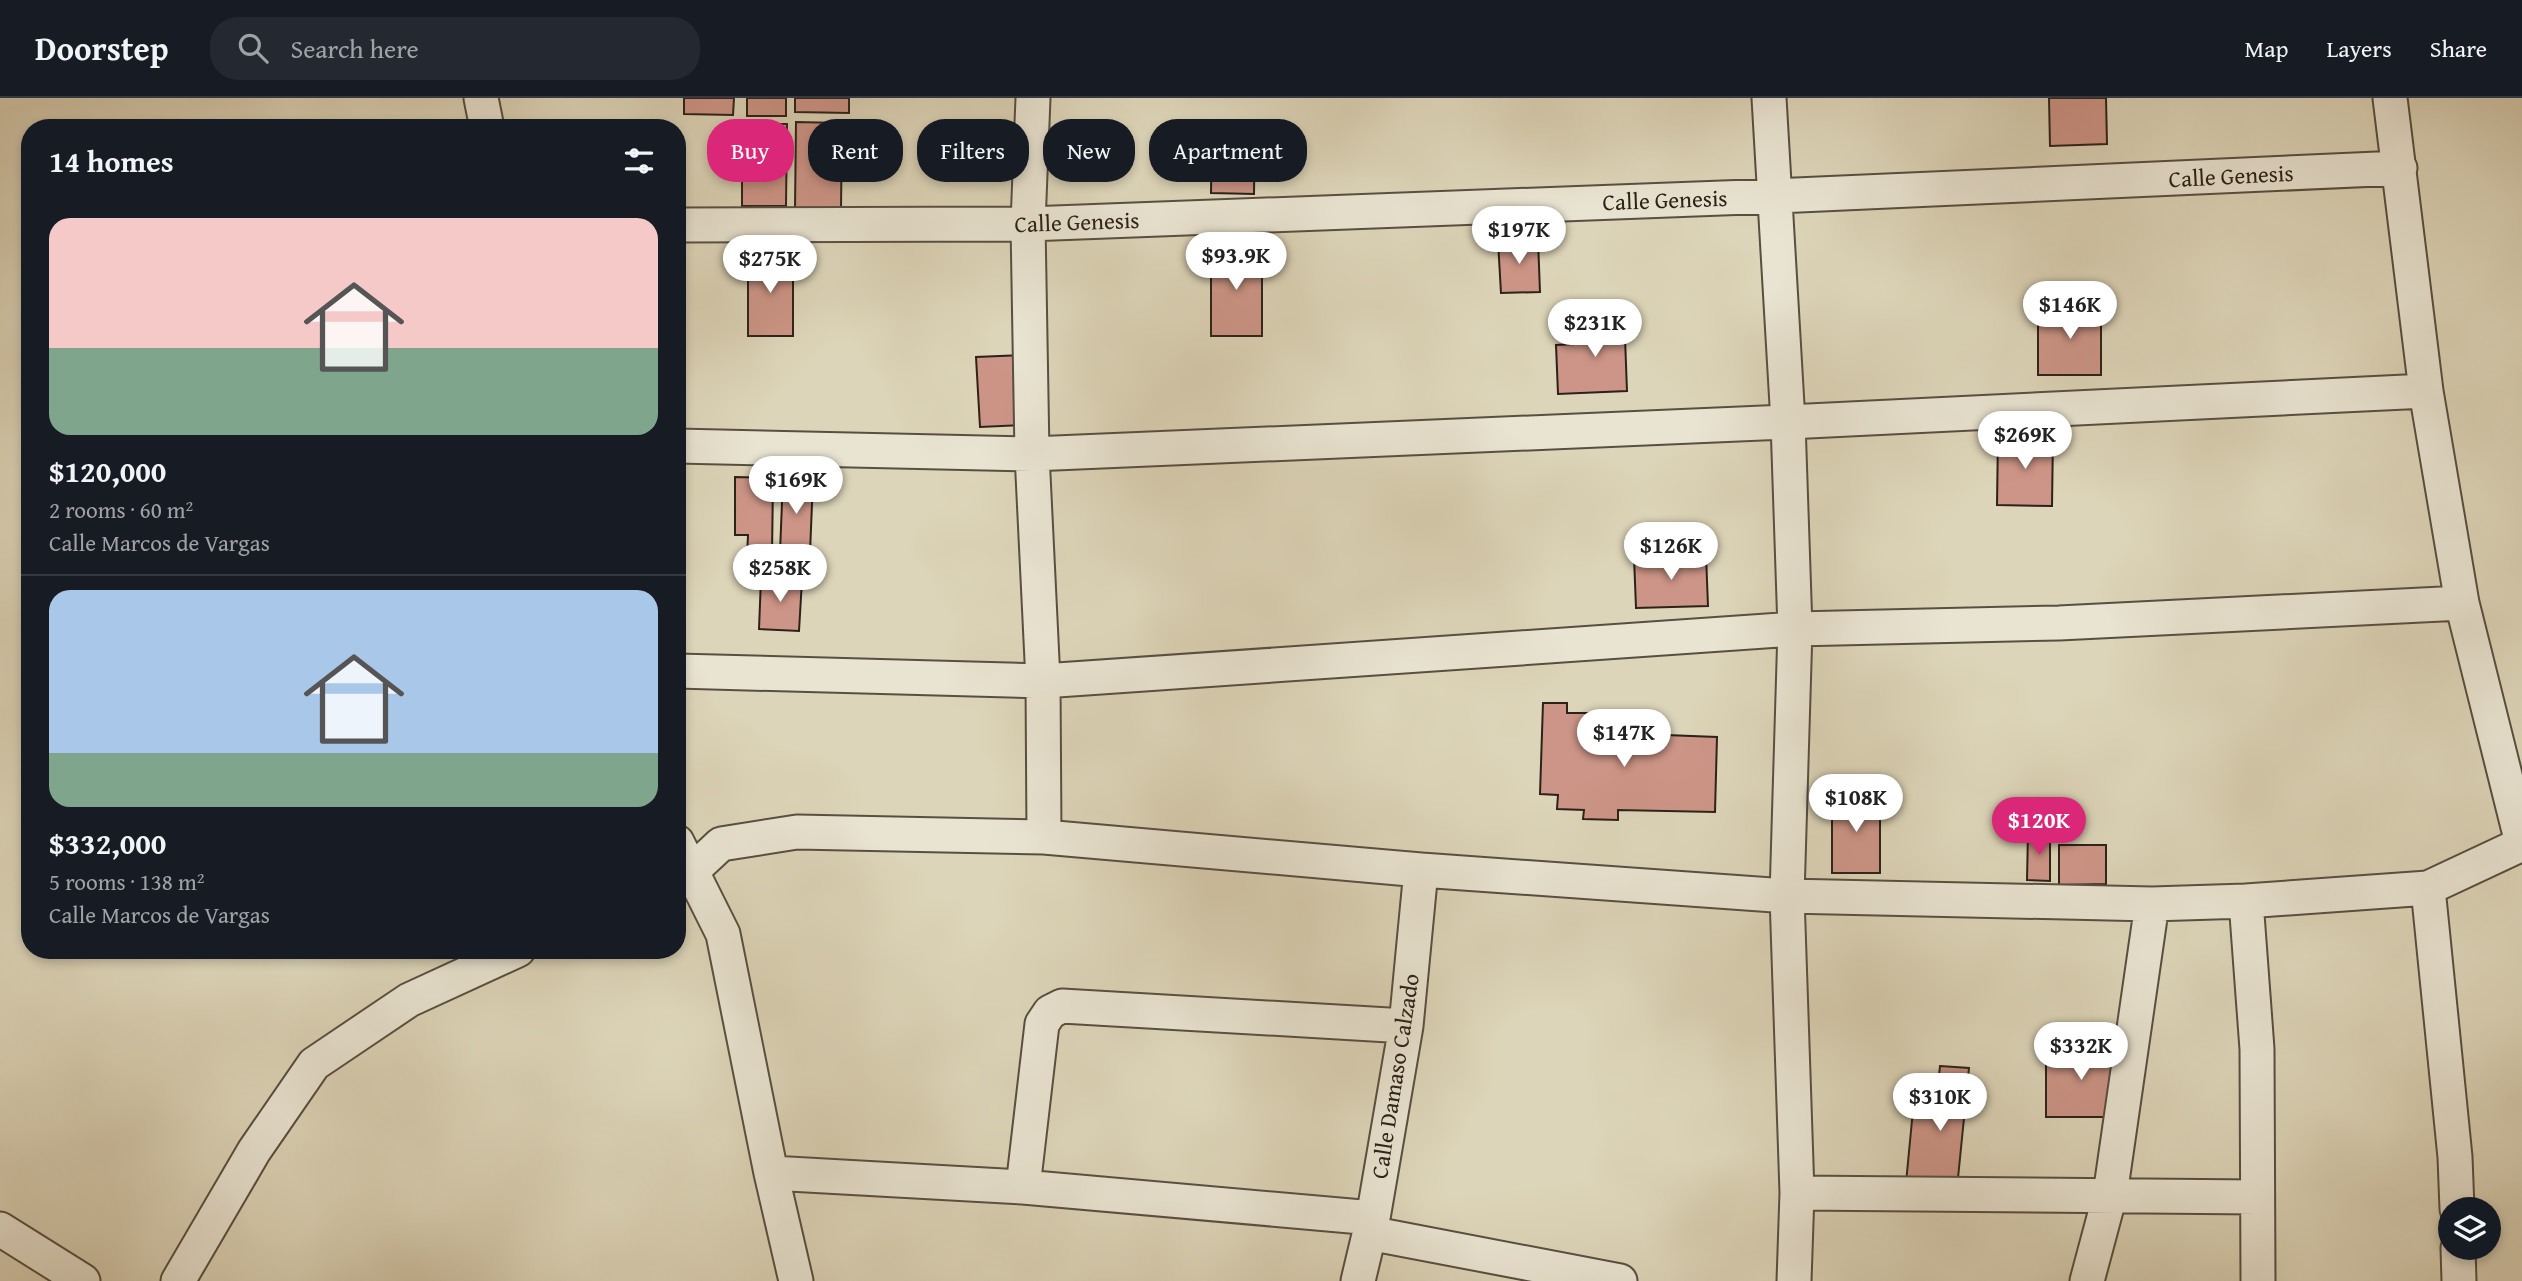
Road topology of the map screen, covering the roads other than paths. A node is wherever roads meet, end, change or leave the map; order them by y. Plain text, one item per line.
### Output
1 (481, 98) edge
2 (1033, 98) edge
3 (1769, 98) edge
4 (2390, 98) edge
5 (485, 119) edge
6 (2400, 168) junction
7 (1775, 196) junction
8 (1028, 224) junction
9 (686, 225) edge
10 (2426, 391) junction
11 (1788, 422) junction
12 (686, 446) edge
13 (1032, 454) junction
14 (2462, 603) junction
15 (1795, 629) junction
16 (686, 671) edge
17 (1042, 681) junction
18 (1044, 837) junction
19 (2522, 844) edge
20 (1421, 870) junction
21 (686, 874) edge
22 (686, 877) edge
23 (2428, 888) junction
24 (1787, 897) junction
25 (2246, 901) junction
26 (2152, 904) junction
27 (498, 959) edge
28 (1406, 1026) junction
29 (771, 1173) junction
30 (1023, 1186) junction
31 (1797, 1194) junction
32 (2110, 1195) junction
33 (2257, 1197) junction
34 (2457, 1197) edge
35 (1371, 1226) junction
36 (0, 1229) edge
37 (2458, 1260) edge
38 (1567, 1277) edge
39 (83, 1281) edge
40 (178, 1281) edge
41 (796, 1281) edge
42 (1358, 1281) edge
43 (1620, 1281) edge
44 (1794, 1281) edge
45 (2087, 1281) edge
46 (2258, 1281) edge
47 (2459, 1281) edge

1 - 5 street
2 - 8 street
3 - 7 street
4 - 6 street
6 - 7 street, Calle Genesis
6 - 10 street
7 - 8 street, Calle Genesis
7 - 11 street
8 - 9 street, Calle Genesis
8 - 13 street
10 - 11 street
10 - 14 street
11 - 13 street
11 - 15 street
12 - 13 street
13 - 17 street
14 - 15 street
14 - 19 street
15 - 17 street
15 - 24 street
16 - 17 street
17 - 18 street
18 - 20 street
18 - 21 street
19 - 23 street
20 - 24 street
20 - 28 street, Calle Damaso Calzado
22 - 29 street
23 - 25 street
23 - 34 street
24 - 26 street
24 - 31 street
25 - 26 street
25 - 33 street
26 - 32 street
27 - 40 street
28 - 30 street
28 - 35 street, Calle Damaso Calzado
29 - 30 street
29 - 41 street
30 - 35 street
31 - 32 street
31 - 44 street
32 - 33 street
32 - 45 street
33 - 46 street
35 - 38 street
35 - 42 street, Calle Damaso Calzado
36 - 39 street
37 - 47 street
38 - 43 street

